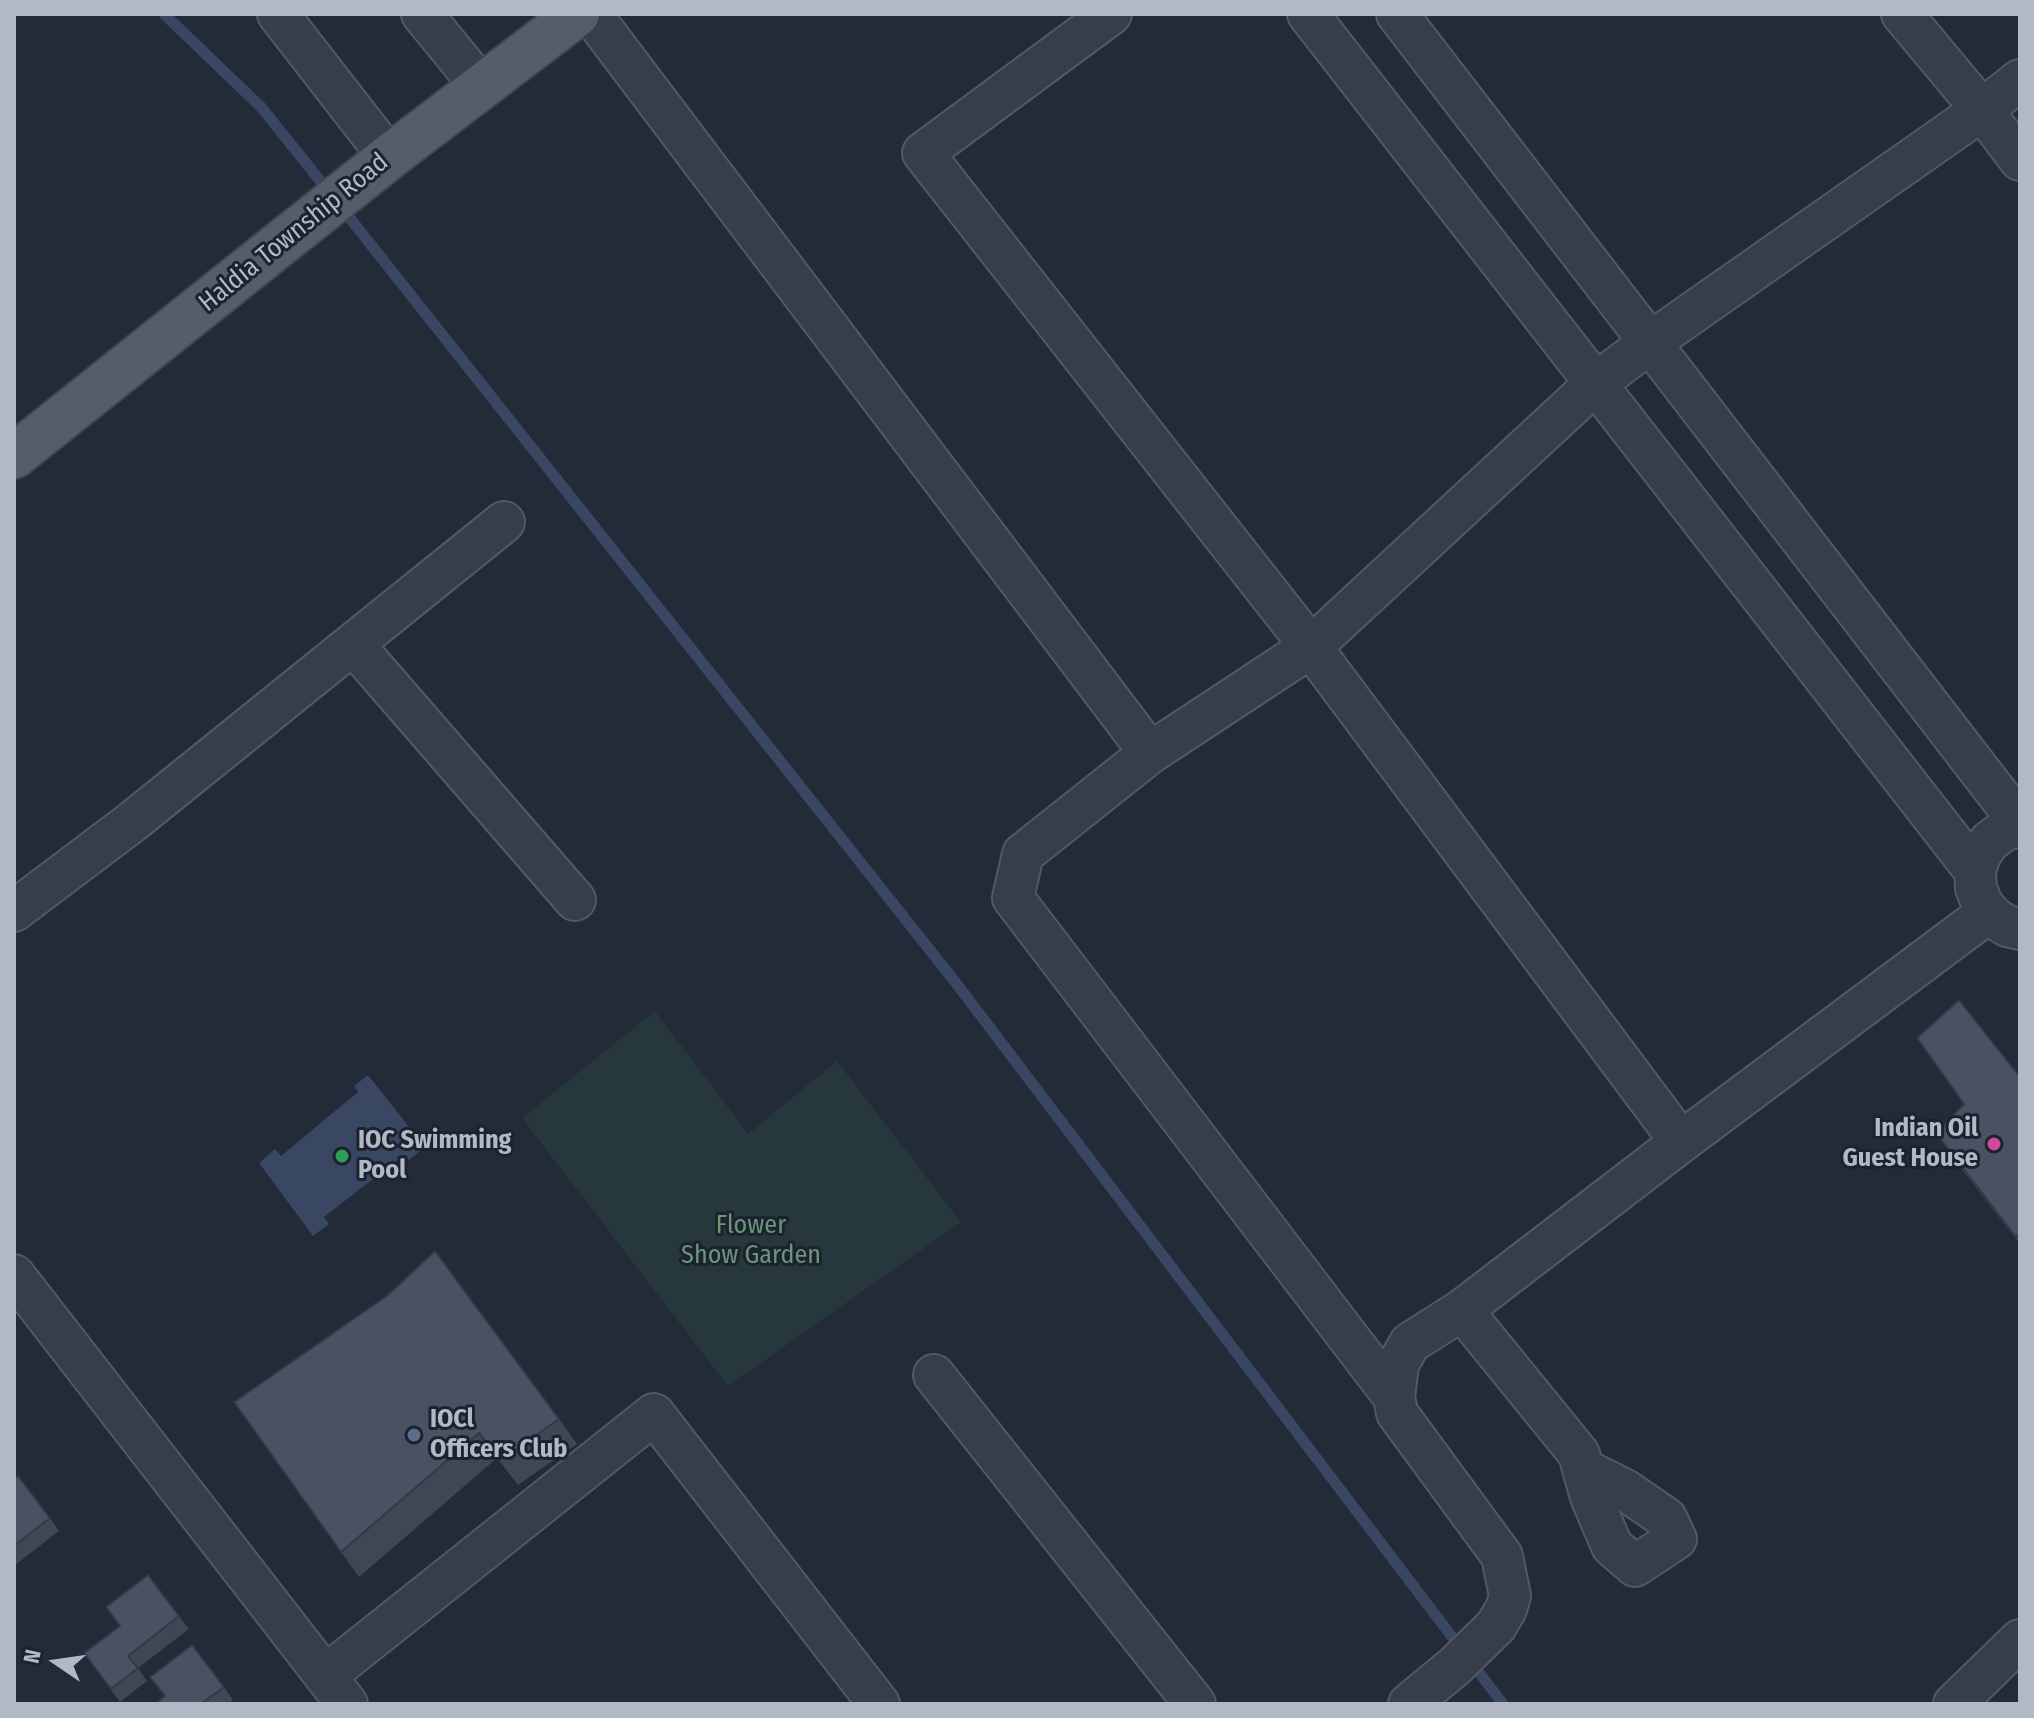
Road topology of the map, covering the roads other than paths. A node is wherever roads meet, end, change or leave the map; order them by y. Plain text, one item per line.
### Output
1 (278, 14) edge
2 (422, 14) edge
3 (577, 14) edge
4 (591, 14) edge
5 (1111, 14) edge
6 (1308, 14) edge
7 (1397, 14) edge
8 (1902, 14) edge
9 (2020, 80) edge
10 (481, 86) junction
11 (1982, 110) junction
12 (2020, 160) edge
13 (375, 168) junction
14 (1648, 344) junction
15 (1595, 384) junction
16 (14, 456) edge
17 (504, 522) dead end
18 (353, 644) junction
19 (1311, 647) junction
20 (1150, 753) junction
21 (2020, 825) edge
22 (1975, 871) junction
23 (575, 900) dead end
24 (14, 911) edge
25 (2005, 921) edge
26 (1681, 1142) junction
27 (14, 1275) edge
28 (1462, 1310) junction
29 (934, 1375) dead end
30 (1394, 1397) junction
31 (1583, 1469) dead end
32 (2020, 1640) edge
33 (336, 1690) edge
34 (879, 1704) edge
35 (1195, 1704) edge
36 (1409, 1704) edge
37 (1954, 1704) edge

1 - 13 street
2 - 10 street
3 - 10 main road, Haldia Township Road
4 - 20 street
5 - 19 street
6 - 15 street
7 - 14 street
8 - 11 street
9 - 11 street
10 - 13 main road, Haldia Township Road
11 - 12 street
11 - 14 street
13 - 16 main road, Haldia Township Road
14 - 15 street
14 - 21 street
15 - 19 street
15 - 22 street
17 - 18 street
18 - 23 street
18 - 24 street
19 - 20 street
19 - 26 street
20 - 30 street
21 - 22 street
22 - 25 street
25 - 26 street
26 - 28 street
27 - 33 street
28 - 30 street
28 - 31 street
29 - 35 street
30 - 36 street
32 - 37 street
33 - 34 street

